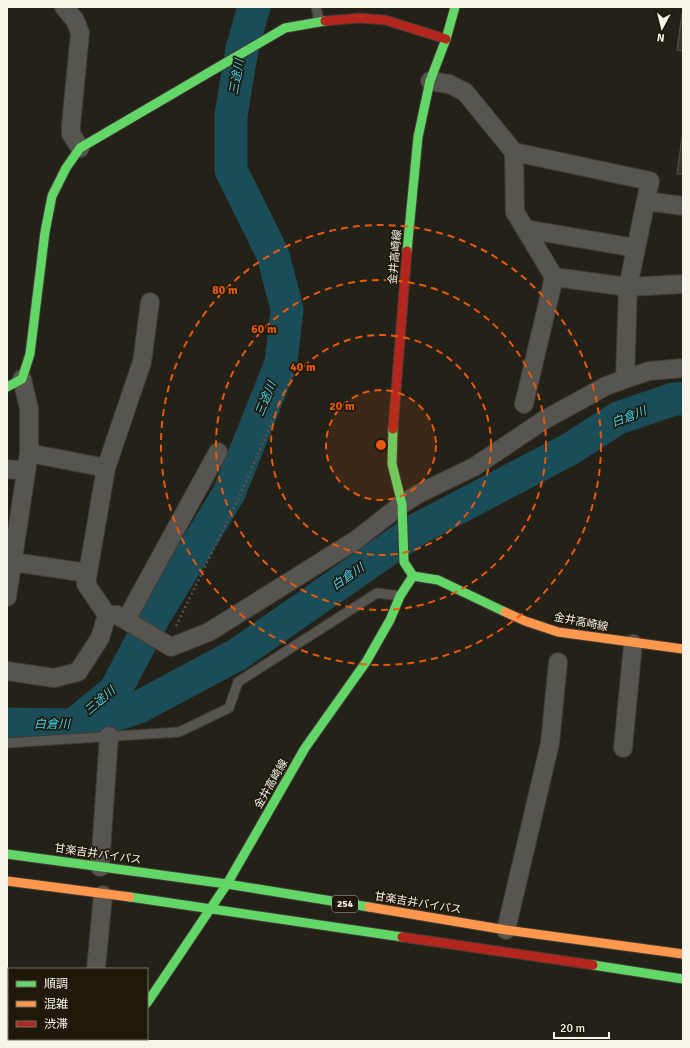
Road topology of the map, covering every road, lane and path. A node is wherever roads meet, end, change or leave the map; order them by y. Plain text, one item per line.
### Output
1 (64, 7) edge
2 (316, 7) edge
3 (456, 7) edge
4 (319, 21) junction
5 (446, 39) junction
6 (430, 81) junction
7 (80, 148) junction
8 (514, 152) junction
9 (646, 201) junction
10 (683, 206) edge
11 (525, 229) junction
12 (636, 248) junction
13 (554, 277) junction
14 (683, 284) edge
15 (628, 286) junction
16 (150, 302) dead end
17 (296, 366) dead end
18 (683, 368) edge
19 (625, 379) junction
20 (15, 383) edge
21 (524, 404) dead end
22 (218, 452) dead end
23 (29, 453) junction
24 (7, 468) edge
25 (106, 468) junction
26 (26, 471) junction
27 (402, 509) junction
28 (10, 562) edge
29 (87, 573) junction
30 (413, 576) junction
31 (400, 596) junction
32 (7, 598) edge
33 (107, 615) junction
34 (133, 624) junction
35 (164, 643) junction
36 (634, 644) junction
37 (683, 649) edge
38 (558, 662) dead end
39 (7, 671) edge
40 (109, 736) junction
41 (7, 743) edge
42 (623, 748) dead end
43 (7, 854) edge
44 (100, 867) junction
45 (7, 881) edge
46 (227, 884) junction
47 (104, 895) junction
48 (212, 908) junction
49 (506, 930) junction
50 (683, 954) edge
51 (96, 968) edge
52 (165, 977) junction
53 (148, 978) edge
54 (683, 979) edge
55 (148, 1002) edge

1 - 7 street
2 - 4 lane
3 - 5 main road, 金井高崎線
4 - 5 main road
4 - 7 main road
5 - 6 main road, 金井高崎線
6 - 8 street
6 - 27 main road, 金井高崎線
7 - 20 main road
8 - 9 street
8 - 11 street
9 - 10 street
9 - 12 street
11 - 12 street
11 - 13 street
12 - 15 street
13 - 15 street
13 - 21 street
14 - 15 street
15 - 19 street
16 - 25 street
17 - 35 path
18 - 19 street
19 - 27 street
20 - 23 street
22 - 34 street
23 - 25 street
23 - 26 street
24 - 26 street
25 - 29 street
26 - 28 street
27 - 30 main road, 金井高崎線
27 - 35 street
28 - 29 street
28 - 32 street
29 - 33 street
30 - 31 main road, 金井高崎線
30 - 36 main road, 金井高崎線
31 - 40 lane
31 - 46 main road, 金井高崎線
33 - 34 street
33 - 39 street
34 - 35 street
36 - 37 main road, 金井高崎線
36 - 42 street
38 - 49 street
40 - 41 lane
40 - 44 street
43 - 44 main road, 甘楽吉井バイパス / 254
44 - 46 main road, 甘楽吉井バイパス / 254
45 - 47 main road, 254
46 - 48 main road, 金井高崎線
46 - 49 main road, 甘楽吉井バイパス / 254
47 - 48 main road, 254
47 - 51 street
48 - 52 main road, 金井高崎線
48 - 54 main road, 254
49 - 50 main road, 甘楽吉井バイパス / 254
52 - 53 street
52 - 55 main road, 金井高崎線

